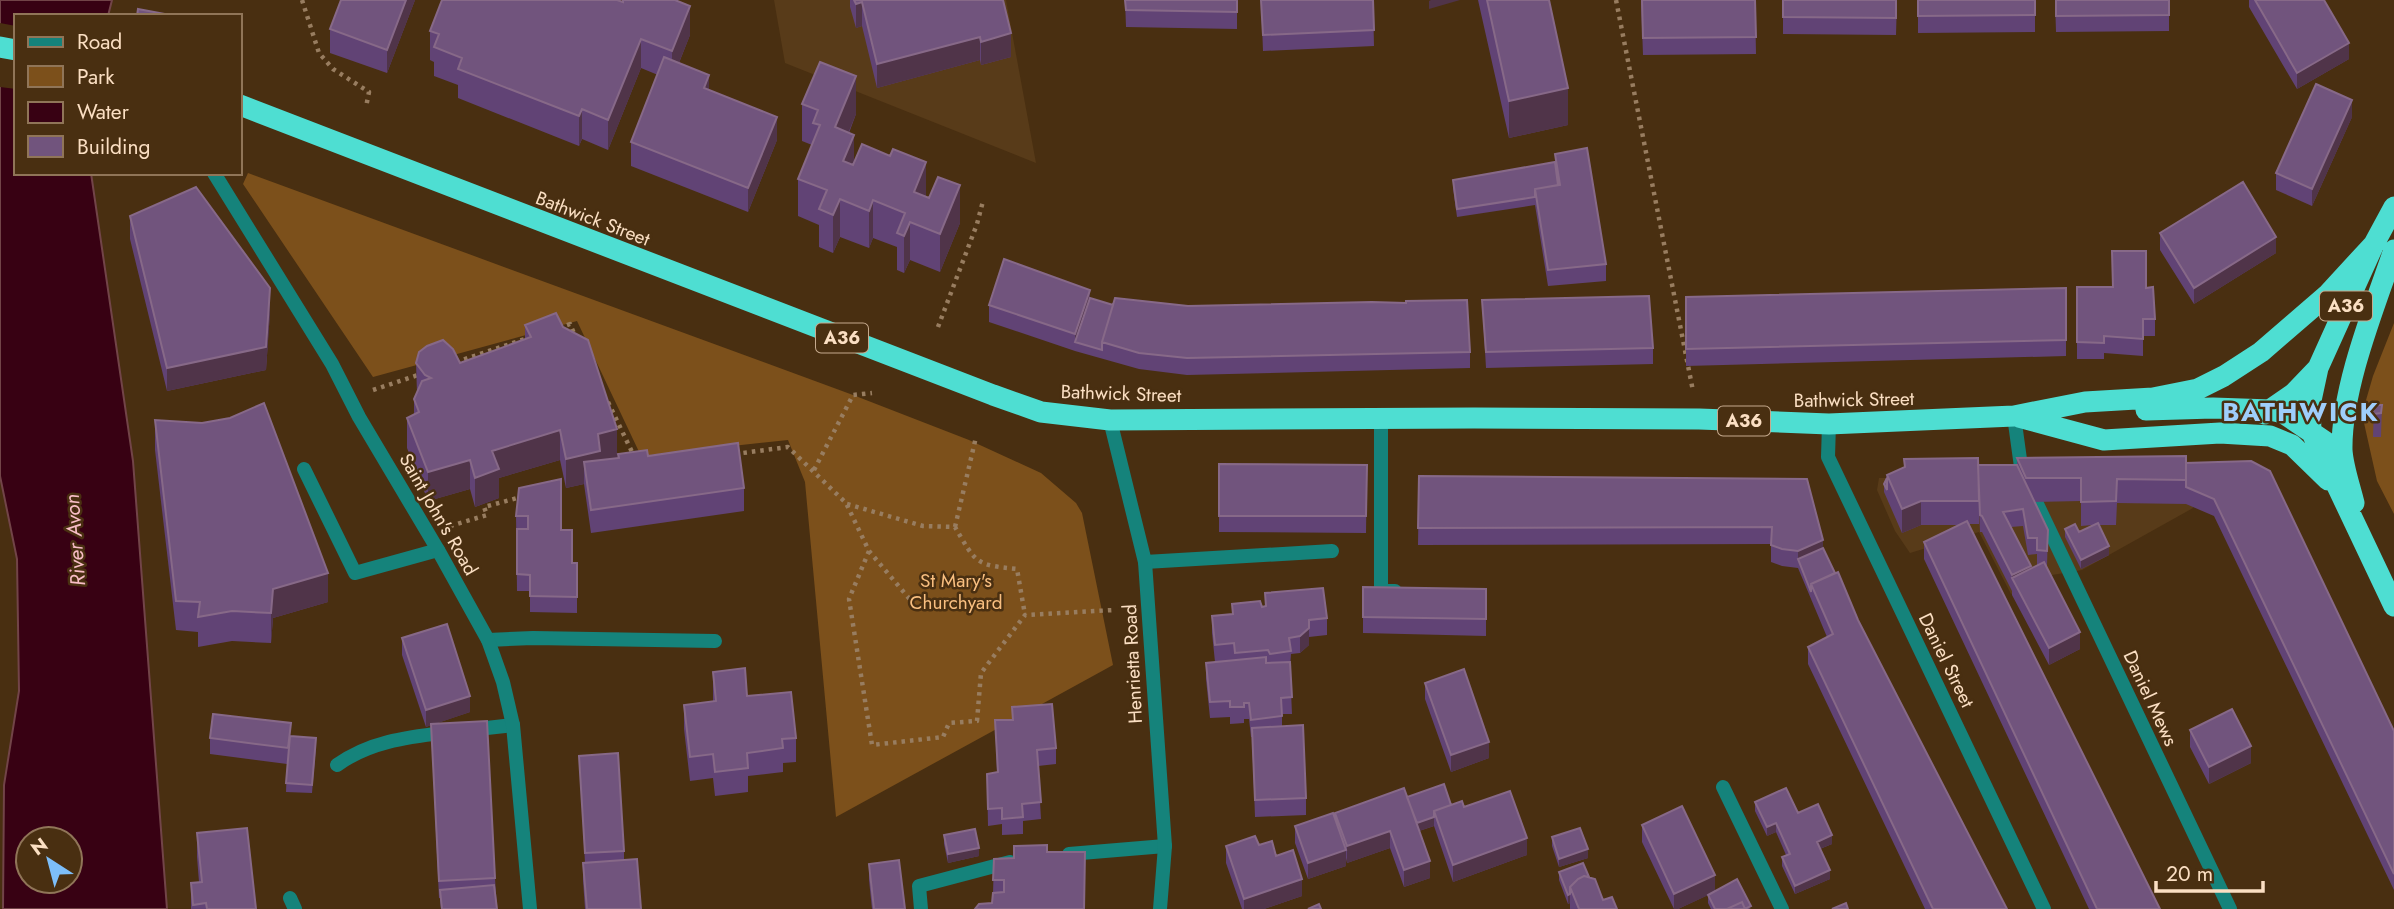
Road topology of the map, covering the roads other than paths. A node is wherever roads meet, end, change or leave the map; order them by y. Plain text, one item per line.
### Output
1 (242, 106) edge
2 (215, 175) edge
3 (2394, 207) edge
4 (2384, 247) edge
5 (2318, 368) junction
6 (2271, 410) junction
7 (2014, 416) junction
8 (1381, 417) junction
9 (1110, 420) junction
10 (1829, 424) junction
11 (2311, 431) junction
12 (2220, 433) junction
13 (2342, 453) junction
14 (304, 469) dead end
15 (2022, 474) edge
16 (2337, 489) junction
17 (2037, 504) edge
18 (2361, 536) junction
19 (438, 550) junction
20 (1332, 551) dead end
21 (1145, 562) junction
22 (1407, 591) edge
23 (2394, 606) edge
24 (488, 640) junction
25 (715, 641) dead end
26 (513, 725) junction
27 (337, 765) dead end
28 (1723, 787) dead end
29 (1164, 846) junction
30 (1053, 856) edge
31 (1030, 859) edge
32 (530, 909) edge
33 (921, 909) edge
34 (1160, 909) edge
35 (1782, 909) edge
36 (2045, 909) edge
37 (2230, 909) edge

1 - 9 highway, Bathwick Street / A36
2 - 19 street, Saint John's Road
3 - 4 highway, A36
4 - 5 highway, A36
4 - 7 highway, Bathwick Street / A36
4 - 13 highway, A36
5 - 6 highway, A36
5 - 11 highway, A36
6 - 7 highway, A36
6 - 11 highway, A36
6 - 12 highway, A36
7 - 10 highway, Bathwick Street / A36
7 - 12 highway, Bathwick Street / A36
7 - 15 street
8 - 9 highway, Bathwick Street / A36
8 - 10 highway, Bathwick Street / A36
8 - 22 street
9 - 21 street, Henrietta Road
10 - 36 street, Daniel Street
11 - 13 highway, A36
11 - 16 highway, A36
12 - 16 highway, Bathwick Street / A36
13 - 18 highway, A36
14 - 19 street
16 - 18 highway, A36
17 - 37 street, Daniel Mews
18 - 23 highway, A36
19 - 24 street, Saint John's Road
20 - 21 street
21 - 29 street, Henrietta Road
24 - 25 street
24 - 26 street, Saint John's Road
26 - 27 street
26 - 32 street, Saint John's Road
28 - 35 street
29 - 30 street
29 - 34 street, Henrietta Road
31 - 33 street

